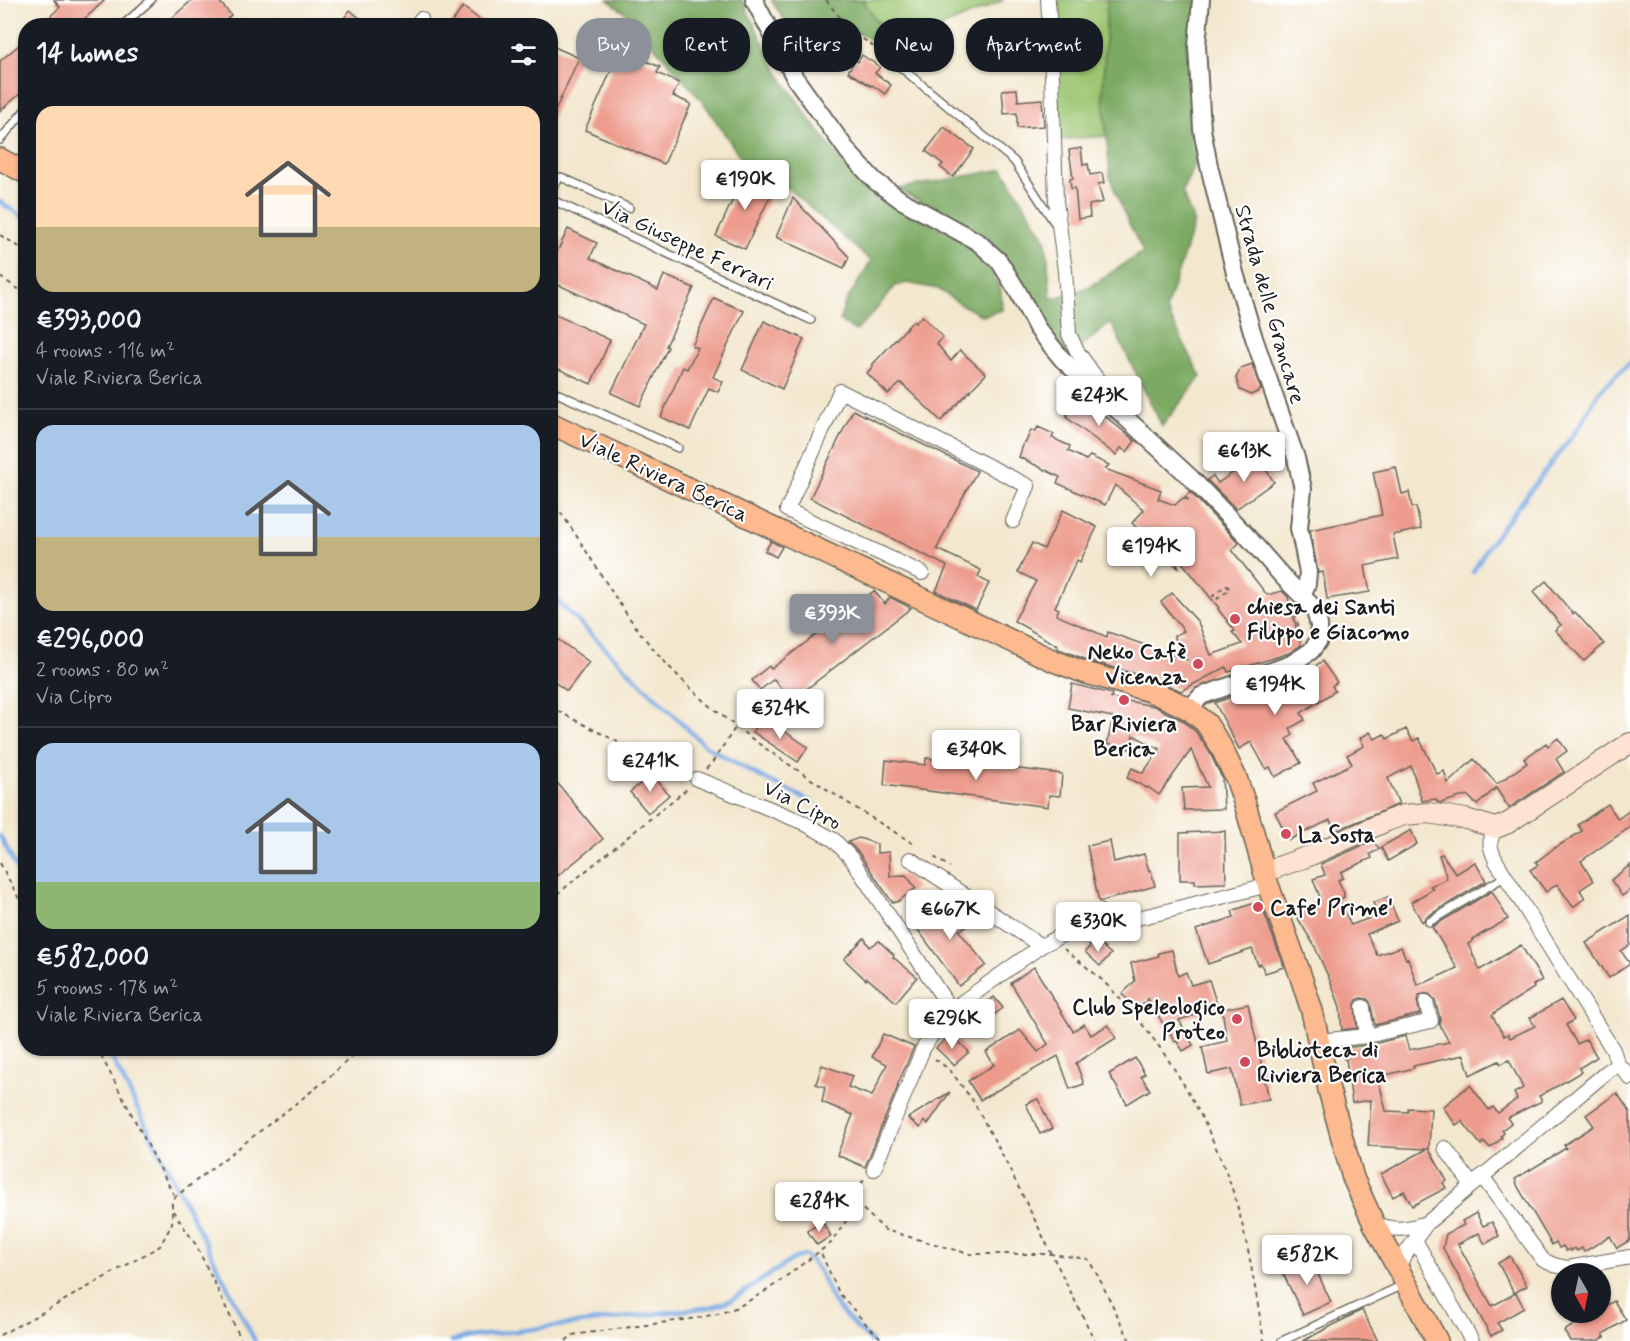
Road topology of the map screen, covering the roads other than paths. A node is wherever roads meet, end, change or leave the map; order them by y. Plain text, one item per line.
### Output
1 (151, 0) edge
2 (754, 0) edge
3 (1048, 0) edge
4 (1201, 0) edge
5 (131, 18) edge
6 (906, 72) edge
7 (18, 119) edge
8 (0, 140) edge
9 (0, 159) edge
10 (18, 169) edge
11 (558, 180) edge
12 (558, 203) edge
13 (629, 208) dead end
14 (1059, 229) junction
15 (811, 321) dead end
16 (558, 394) edge
17 (1121, 414) junction
18 (558, 427) edge
19 (678, 448) dead end
20 (787, 510) junction
21 (1013, 521) dead end
22 (776, 529) junction
23 (922, 573) dead end
24 (1298, 602) junction
25 (1189, 709) junction
26 (1630, 743) edge
27 (697, 779) road end
28 (1496, 828) junction
29 (910, 859) dead end
30 (1506, 876) junction
31 (1266, 878) junction
32 (1429, 922) dead end
33 (1041, 946) junction
34 (1426, 1002) dead end
35 (1363, 1007) dead end
36 (951, 1010) junction
37 (1367, 1036) junction
38 (1319, 1041) junction
39 (1626, 1070) edge
40 (1445, 1148) dead end
41 (874, 1169) road end
42 (1477, 1180) junction
43 (1427, 1223) junction
44 (1374, 1224) junction
45 (1415, 1240) junction
46 (1630, 1257) edge
47 (1402, 1277) junction
48 (1282, 1341) edge
49 (1437, 1341) edge
50 (1472, 1341) edge

1 - 5 lane
2 - 17 street
3 - 14 street
4 - 24 street, Strada delle Grancare
6 - 14 lane
7 - 8 lane
9 - 10 main road
11 - 13 lane, Via Giuseppe Ferrari
12 - 15 lane, Via Giuseppe Ferrari
14 - 17 street
16 - 19 lane
17 - 24 street
18 - 22 main road, Viale Riviera Berica
20 - 21 street, Viale Riviera Berica
20 - 22 street, Viale Riviera Berica
20 - 23 street
22 - 25 main road, Viale Riviera Berica
24 - 25 street
25 - 31 main road, Viale Riviera Berica
26 - 28 main road
27 - 36 street, Via Cipro
28 - 30 street
28 - 31 main road
29 - 33 street
30 - 32 lane
30 - 39 street
31 - 33 street
31 - 38 main road, Viale Riviera Berica
33 - 36 street
34 - 37 street
35 - 37 street
36 - 41 street
37 - 38 street
38 - 44 main road, Viale Riviera Berica
39 - 42 street
40 - 42 street
42 - 43 street
42 - 46 street
43 - 44 street
43 - 45 street
44 - 47 main road, Viale Riviera Berica
45 - 47 street
45 - 50 street
47 - 48 lane
47 - 49 main road, Viale Riviera Berica

